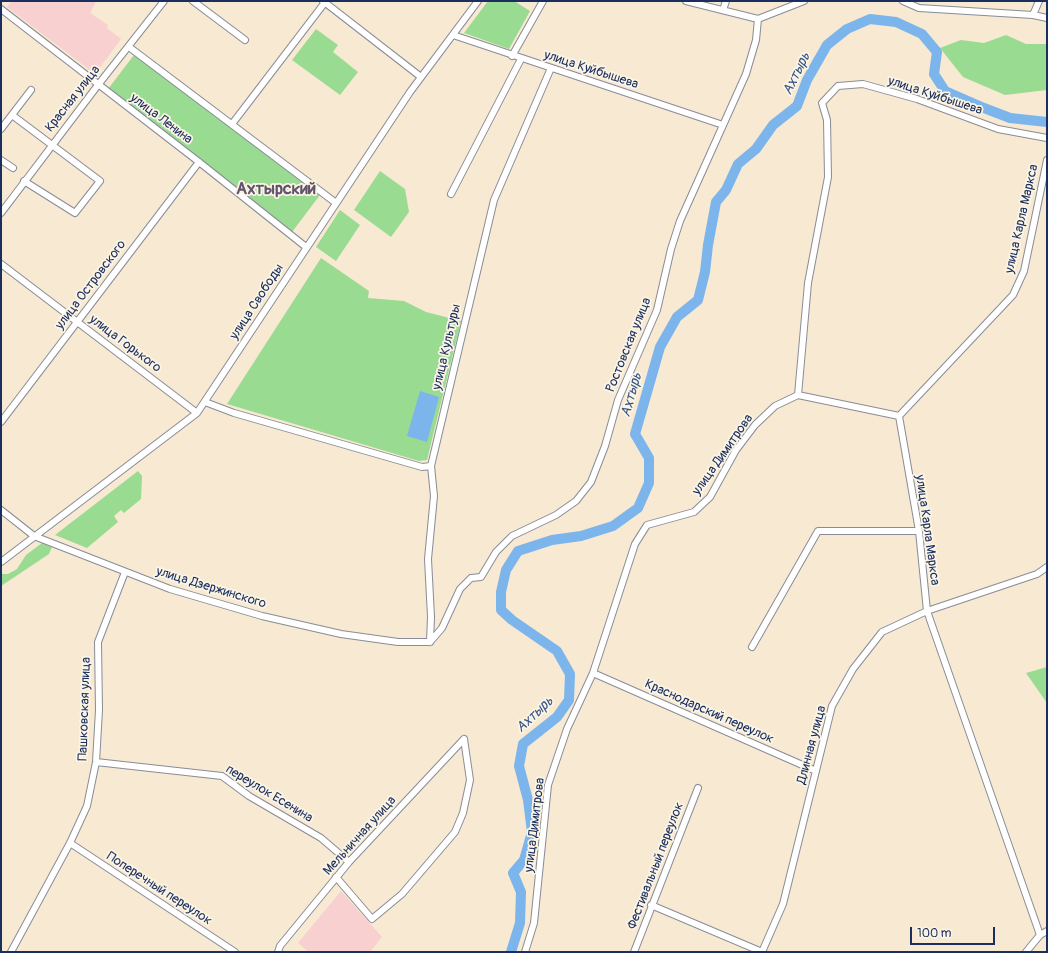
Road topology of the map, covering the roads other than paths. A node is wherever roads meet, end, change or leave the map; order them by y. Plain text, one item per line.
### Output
1 (164, 1) edge
2 (192, 1) edge
3 (478, 1) edge
4 (542, 1) edge
5 (686, 1) edge
6 (726, 1) edge
7 (804, 1) edge
8 (903, 1) edge
9 (1039, 1) edge
10 (324, 2) edge
11 (1, 9) edge
12 (722, 10) junction
13 (1033, 15) junction
14 (1047, 18) edge
15 (758, 19) junction
16 (453, 35) junction
17 (245, 40) dead end
18 (128, 47) junction
19 (512, 56) junction
20 (521, 58) junction
21 (551, 68) junction
22 (421, 77) junction
23 (98, 85) junction
24 (31, 90) dead end
25 (12, 115) junction
26 (232, 124) junction
27 (723, 125) junction
28 (1, 129) edge
29 (1047, 138) edge
30 (51, 145) junction
31 (1, 160) edge
32 (1047, 160) edge
33 (199, 162) junction
34 (13, 168) dead end
35 (24, 181) junction
36 (451, 194) dead end
37 (336, 202) junction
38 (1, 213) edge
39 (306, 247) junction
40 (1, 264) edge
41 (77, 322) junction
42 (798, 395) junction
43 (205, 402) junction
44 (197, 413) junction
45 (899, 416) junction
46 (1, 422) edge
47 (431, 466) junction
48 (1, 510) edge
49 (918, 531) junction
50 (34, 536) junction
51 (1, 562) edge
52 (1047, 567) edge
53 (125, 572) junction
54 (927, 611) junction
55 (430, 642) junction
56 (752, 647) dead end
57 (593, 673) junction
58 (96, 762) junction
59 (816, 772) junction
60 (698, 788) dead end
61 (70, 843) junction
62 (349, 862) junction
63 (336, 877) junction
64 (651, 905) junction
65 (1047, 931) edge
66 (1040, 935) junction
67 (11, 952) edge
68 (235, 952) edge
69 (278, 952) edge
70 (525, 952) edge
71 (634, 952) edge
72 (762, 952) edge
73 (1026, 952) edge

1 - 18 street, Красная улица
2 - 17 street
3 - 16 street, улица Свободы
4 - 19 street
5 - 12 street
6 - 12 street
7 - 15 street
8 - 13 street
9 - 13 street
10 - 22 street
10 - 26 street
11 - 23 street, улица Ленина
12 - 15 street
13 - 14 street
15 - 27 street, Ростовская улица
16 - 19 street, улица Куйбышева
16 - 22 street, улица Свободы
18 - 23 street, Красная улица
18 - 26 street
19 - 20 street, улица Куйбышева
20 - 21 street, улица Куйбышева
20 - 36 street
21 - 27 street, улица Куйбышева
21 - 47 street, улица Культуры
22 - 37 street, улица Свободы
23 - 30 street, Красная улица
23 - 33 street, улица Ленина
24 - 25 street
25 - 28 street
25 - 30 street
26 - 37 street
27 - 55 street, Ростовская улица
29 - 42 street, улица Куйбышева
30 - 35 street, Красная улица
30 - 35 street
31 - 34 street
32 - 45 street, улица Карла Маркса
33 - 39 street, улица Ленина
33 - 41 street, улица Островского
35 - 38 street, Красная улица
37 - 39 street, улица Свободы
39 - 43 street, улица Свободы
40 - 41 street, улица Горького
41 - 44 street, улица Горького
41 - 46 street, улица Островского
42 - 45 street
42 - 57 street, улица Димитрова
43 - 44 street, улица Свободы
43 - 47 street
44 - 50 street, улица Свободы
45 - 49 street, улица Карла Маркса
47 - 55 street, улица Культуры
48 - 50 street, улица Дзержинского
49 - 54 street, улица Карла Маркса
49 - 56 street
50 - 51 street, улица Свободы
50 - 53 street, улица Дзержинского
52 - 54 street, Длинная улица
53 - 55 street, улица Дзержинского
53 - 58 street, Пашковская улица
54 - 59 street, Длинная улица
54 - 66 street, улица Карла Маркса
57 - 59 street, Краснодарский переулок
57 - 70 street, улица Димитрова
58 - 61 street, Пашковская улица
58 - 62 street, переулок Есенина
59 - 72 street, Длинная улица
60 - 64 street, Фестивальный переулок
61 - 67 street, Пашковская улица
61 - 68 street, Поперечный переулок
62 - 63 street, Мельничная улица
62 - 63 street, Мельничная улица
63 - 69 street, Мельничная улица
64 - 71 street, Фестивальный переулок
64 - 72 street
65 - 66 street
66 - 73 street

